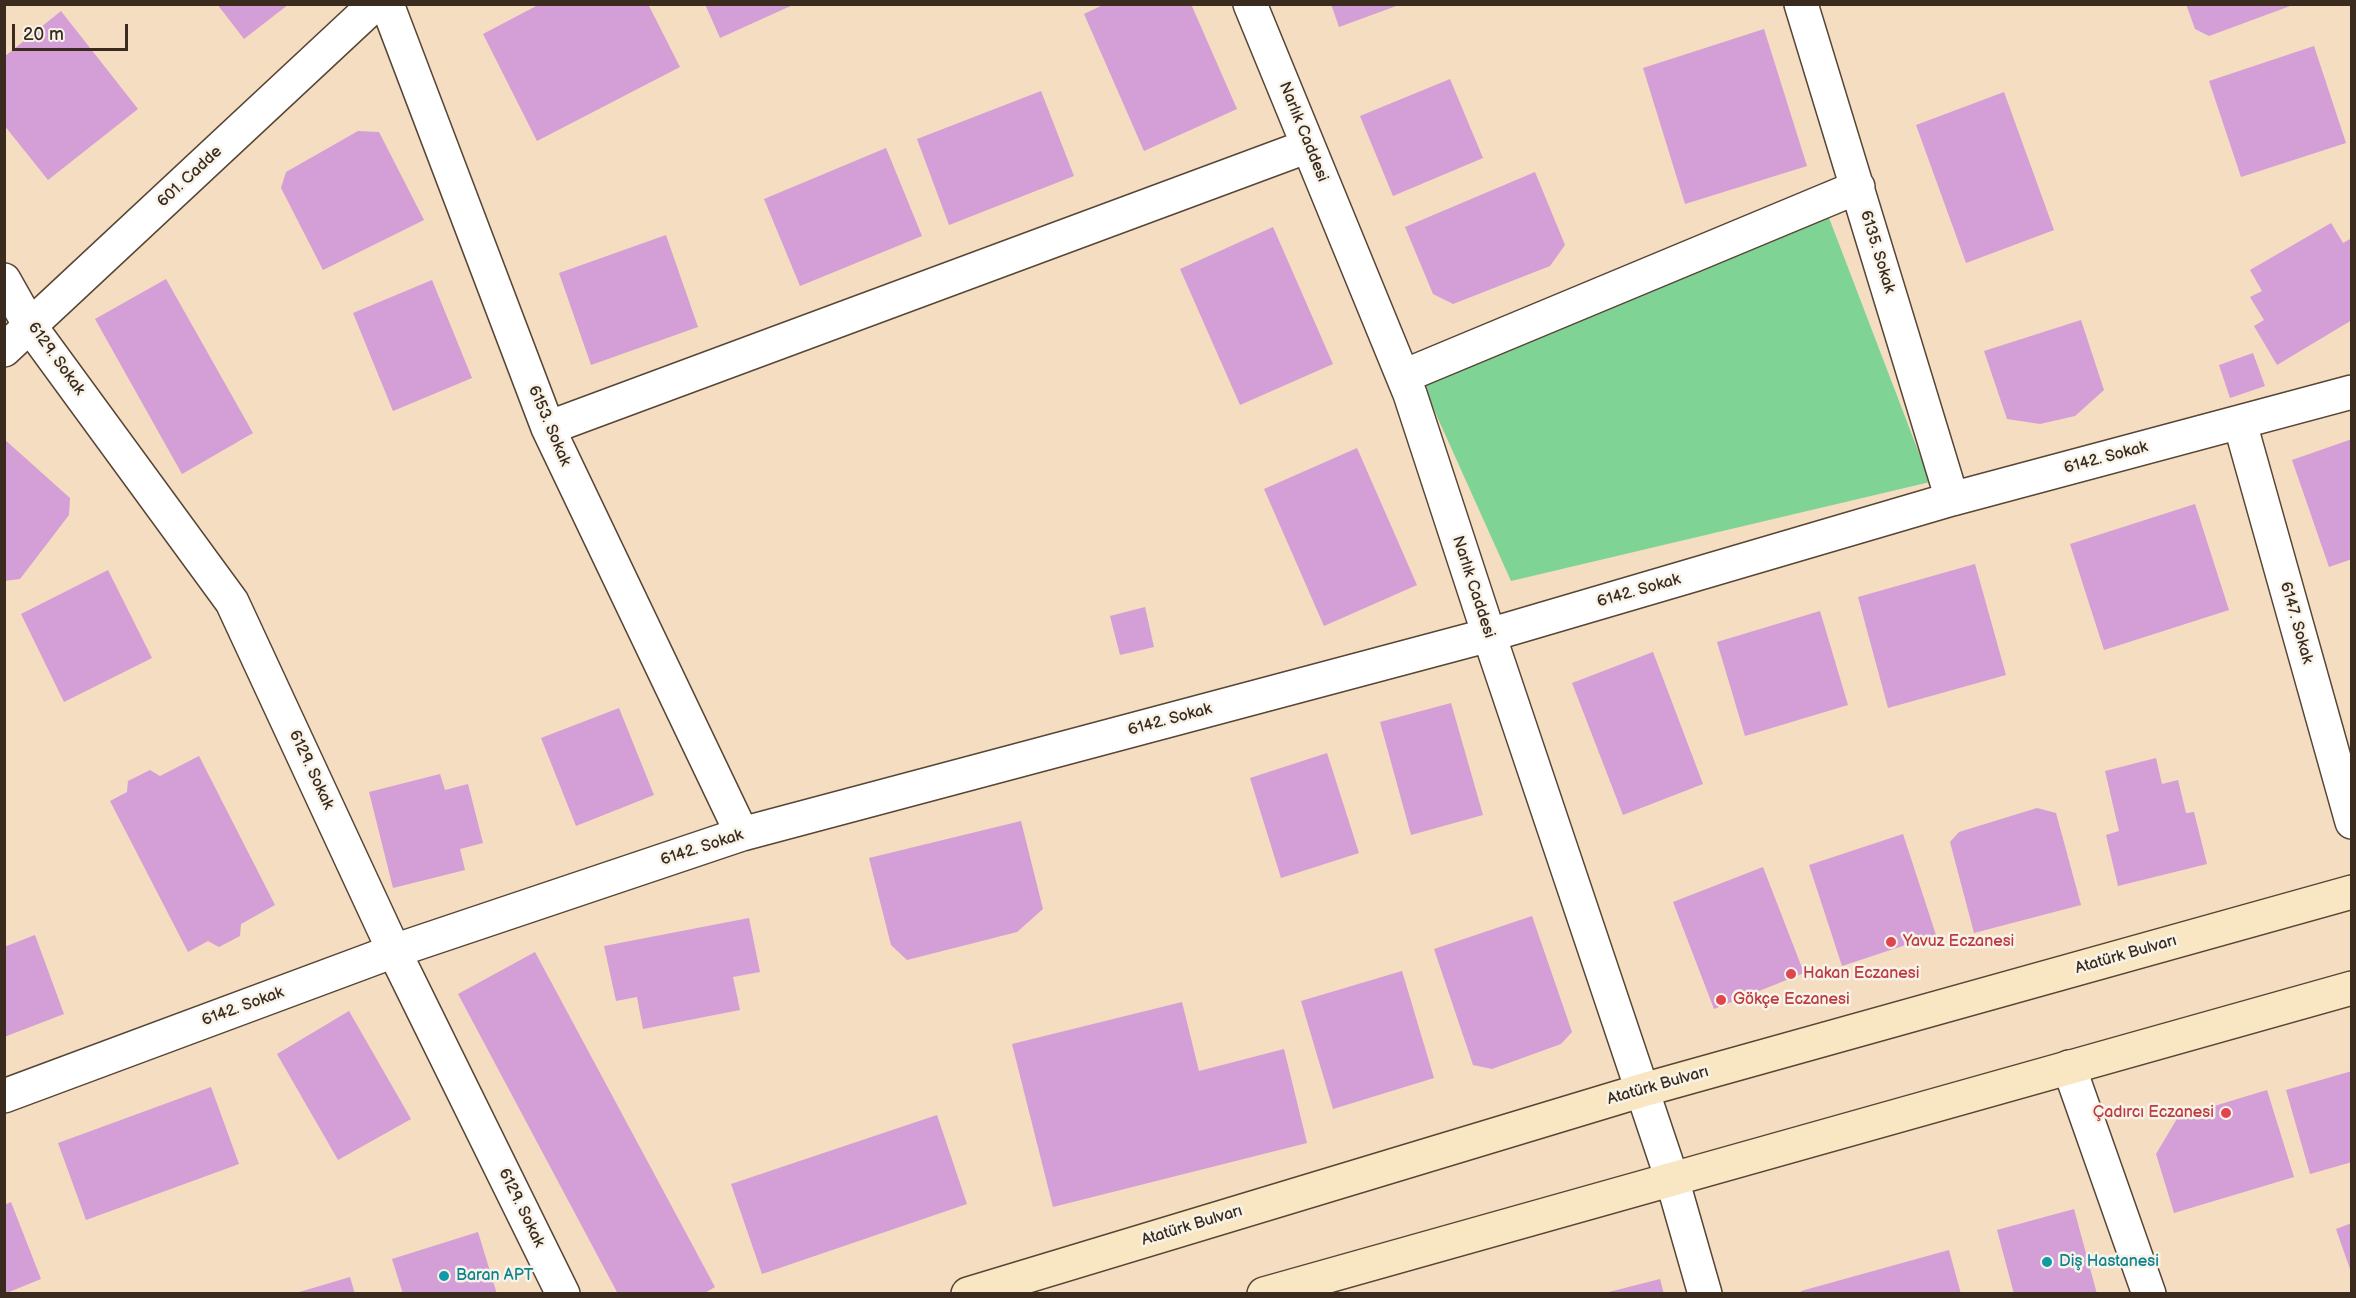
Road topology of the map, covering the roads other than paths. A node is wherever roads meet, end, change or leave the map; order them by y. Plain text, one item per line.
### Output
1 (375, 4) edge
2 (387, 4) edge
3 (1250, 4) edge
4 (1801, 4) edge
5 (1308, 146) junction
6 (1858, 187) junction
7 (4, 280) edge
8 (30, 326) junction
9 (4, 350) edge
10 (1404, 376) junction
11 (2352, 392) edge
12 (2240, 423) junction
13 (548, 428) junction
14 (1952, 499) junction
15 (1489, 635) junction
16 (2352, 822) edge
17 (742, 834) junction
18 (2352, 892) edge
19 (394, 951) junction
20 (2352, 988) edge
21 (2069, 1067) junction
22 (1643, 1090) junction
23 (4, 1096) edge
24 (1672, 1179) junction
25 (563, 1293) edge
26 (968, 1293) edge
27 (1264, 1293) edge
28 (1705, 1293) edge
29 (2149, 1293) edge

1 - 8 street, 601. Cadde
2 - 13 street, 6153. Sokak
3 - 5 street, Narlık Caddesi
4 - 6 street, 6135. Sokak
5 - 10 street, Narlık Caddesi
5 - 13 street
6 - 10 street
6 - 14 street, 6135. Sokak
7 - 8 street, 6129. Sokak
8 - 9 street, 601. Cadde
8 - 19 street, 6129. Sokak
10 - 15 street, Narlık Caddesi
11 - 12 street, 6142. Sokak
12 - 14 street, 6142. Sokak
12 - 16 street, 6147. Sokak
13 - 17 street, 6153. Sokak
14 - 15 street, 6142. Sokak
15 - 17 street, 6142. Sokak
15 - 22 street, Narlık Caddesi
17 - 19 street, 6142. Sokak
18 - 22 main road, Atatürk Bulvarı
19 - 23 street, 6142. Sokak
19 - 25 street, 6129. Sokak
20 - 21 main road
21 - 24 main road
21 - 29 street
22 - 24 street, Narlık Caddesi
22 - 26 main road, Atatürk Bulvarı
24 - 27 main road
24 - 28 street, Narlık Caddesi

